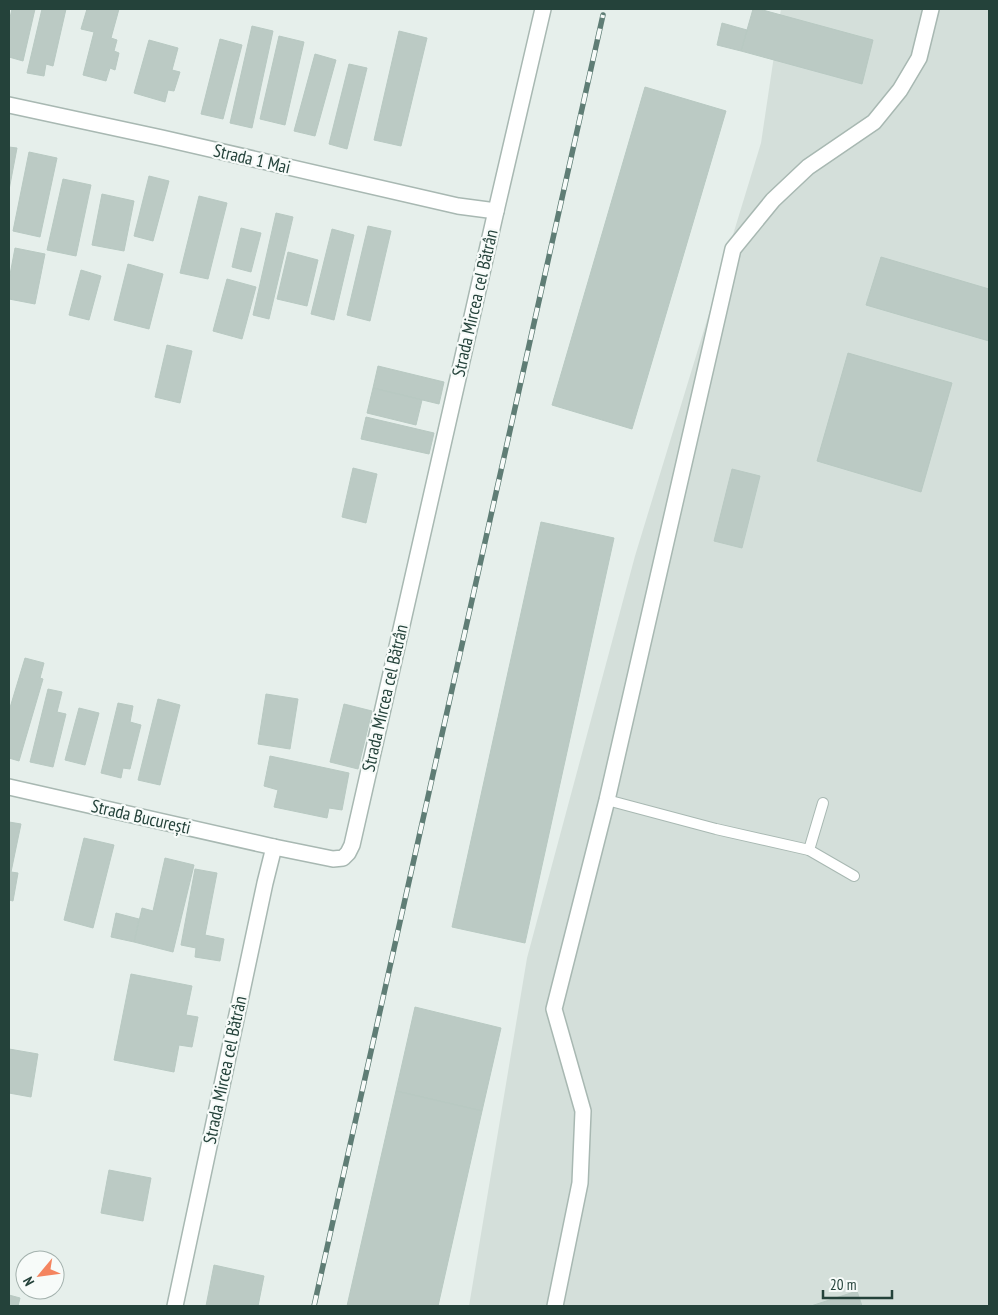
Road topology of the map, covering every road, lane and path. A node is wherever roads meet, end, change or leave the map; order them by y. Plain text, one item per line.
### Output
1 (543, 9) edge
2 (931, 9) edge
3 (9, 105) edge
4 (496, 211) junction
5 (9, 787) edge
6 (607, 800) junction
7 (823, 803) dead end
8 (274, 847) junction
9 (809, 850) junction
10 (854, 876) dead end
11 (175, 1306) edge
12 (555, 1306) edge

1 - 4 street, Strada Mircea cel Bătrân
2 - 6 street
3 - 4 street, Strada 1 Mai
4 - 8 street, Strada Mircea cel Bătrân
5 - 8 street, Strada București
6 - 9 lane
6 - 12 street
7 - 9 lane
8 - 11 street, Strada Mircea cel Bătrân
9 - 10 lane

